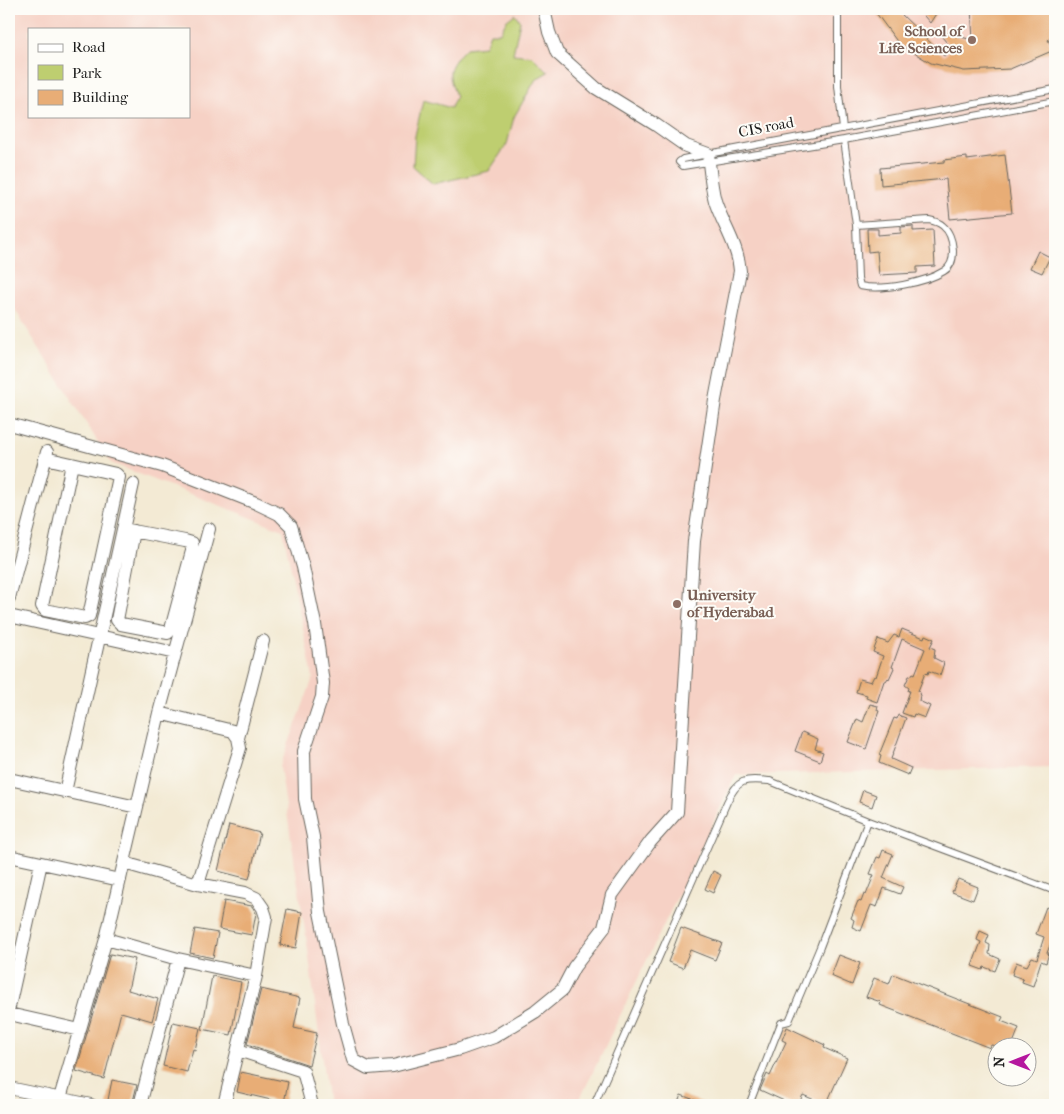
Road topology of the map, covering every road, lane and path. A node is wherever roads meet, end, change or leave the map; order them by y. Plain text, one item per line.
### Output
1 (544, 9) edge
2 (838, 9) edge
3 (1055, 89) edge
4 (1055, 101) edge
5 (843, 129) junction
6 (844, 140) junction
7 (708, 158) junction
8 (856, 225) junction
9 (9, 424) edge
10 (72, 464) junction
11 (133, 484) dead end
12 (210, 529) dead end
13 (128, 530) junction
14 (9, 598) edge
15 (9, 616) edge
16 (99, 636) junction
17 (264, 641) dead end
18 (175, 653) junction
19 (159, 712) junction
20 (238, 738) junction
21 (9, 779) edge
22 (66, 792) junction
23 (137, 807) junction
24 (868, 821) junction
25 (9, 856) edge
26 (41, 863) junction
27 (124, 863) junction
28 (120, 880) junction
29 (198, 884) junction
30 (1055, 891) edge
31 (106, 939) junction
32 (178, 959) junction
33 (256, 976) junction
34 (9, 1007) edge
35 (9, 1014) edge
36 (80, 1030) junction
37 (238, 1050) junction
38 (9, 1088) edge
39 (59, 1102) edge
40 (91, 1105) edge
41 (140, 1105) edge
42 (224, 1105) edge
43 (312, 1105) edge
44 (594, 1105) edge
45 (749, 1105) edge

1 - 7 street
2 - 5 lane
3 - 5 lane, CIS road
4 - 6 lane
5 - 7 lane, CIS road
6 - 7 lane
6 - 8 lane
7 - 9 street
8 - 8 lane
10 - 10 street
10 - 14 street
11 - 13 street
12 - 18 street
13 - 13 street
13 - 16 street
15 - 16 street
16 - 18 street
16 - 22 street
17 - 20 street
18 - 19 street
19 - 20 street
19 - 23 street
20 - 29 street
21 - 22 street
22 - 23 street
23 - 27 street
24 - 30 lane
24 - 44 lane
24 - 45 lane
25 - 26 street
26 - 28 street
26 - 34 street
27 - 28 street
27 - 29 street
28 - 31 street
29 - 33 street
31 - 32 street
31 - 36 street
32 - 33 street
32 - 41 street
33 - 37 street
35 - 36 street
36 - 39 street
37 - 42 street
37 - 43 street
38 - 39 street
39 - 40 street

